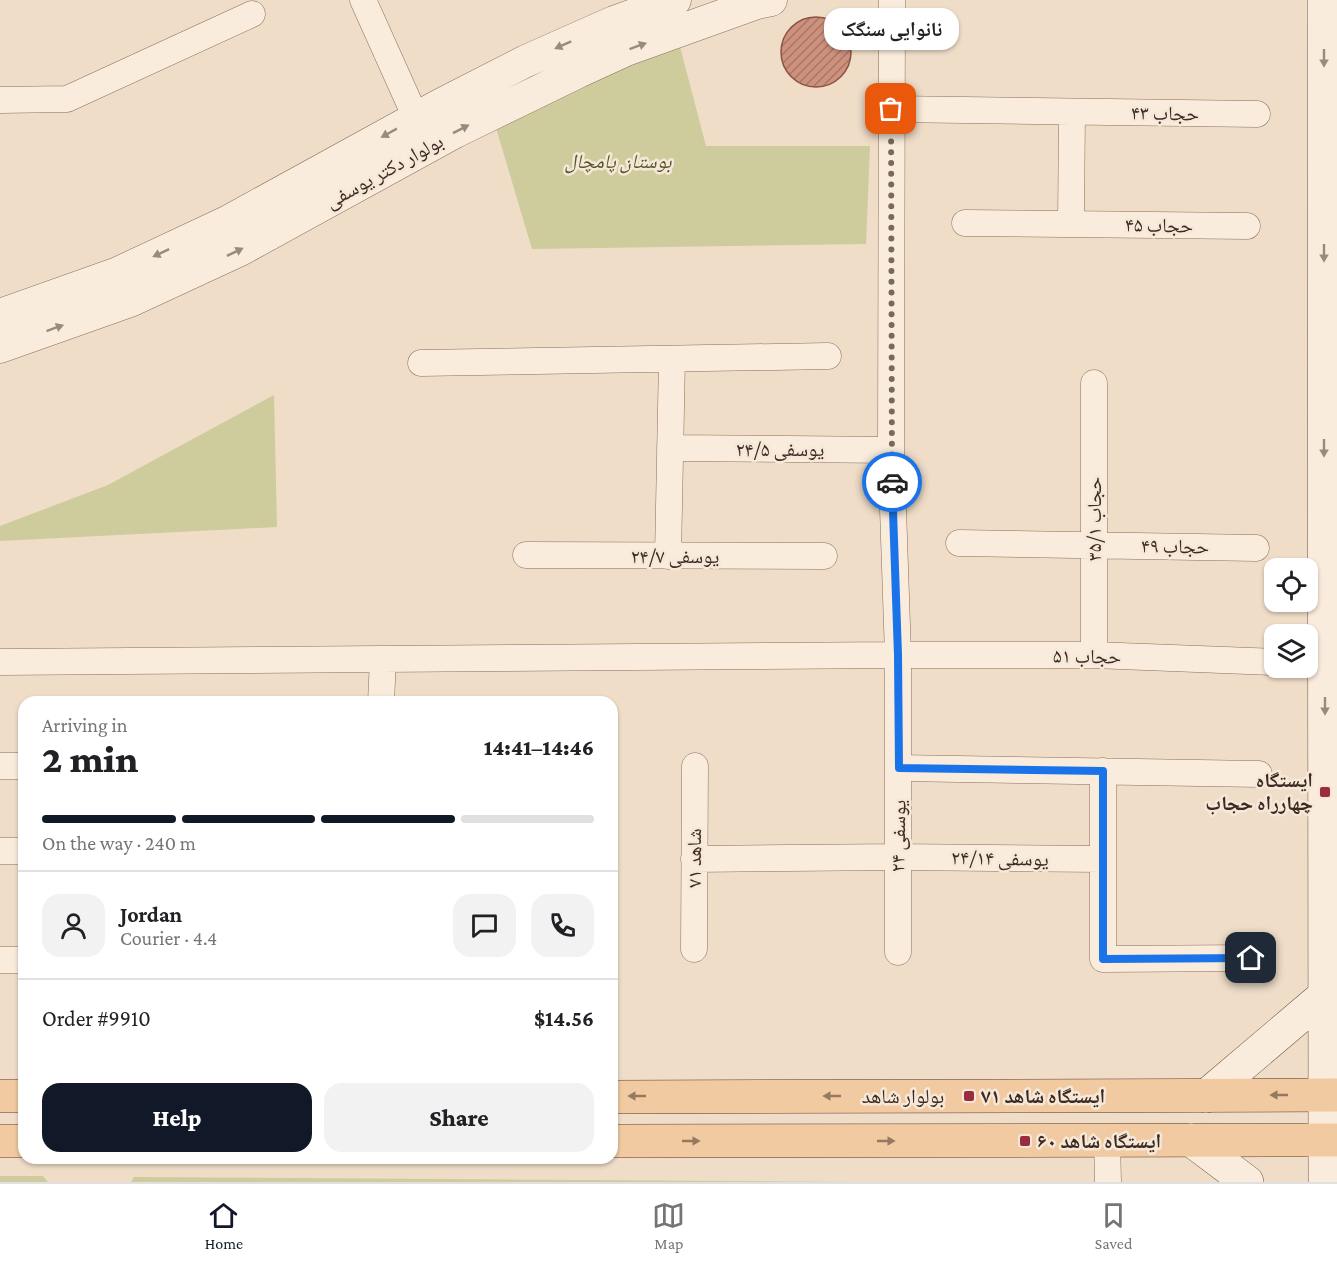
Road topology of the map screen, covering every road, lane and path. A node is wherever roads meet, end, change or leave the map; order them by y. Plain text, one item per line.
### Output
1 (363, 0) edge
2 (675, 0) edge
3 (771, 0) edge
4 (892, 0) edge
5 (1324, 0) edge
6 (252, 14) dead end
7 (0, 100) edge
8 (891, 109) junction
9 (1072, 112) junction
10 (1257, 114) dead end
11 (416, 118) junction
12 (965, 223) dead end
13 (1071, 224) junction
14 (1247, 226) dead end
15 (0, 315) edge
16 (0, 347) edge
17 (828, 356) dead end
18 (672, 359) junction
19 (421, 363) dead end
20 (1094, 383) dead end
21 (670, 448) junction
22 (891, 450) junction
23 (959, 543) dead end
24 (1094, 545) junction
25 (1256, 548) dead end
26 (526, 555) dead end
27 (668, 556) junction
28 (824, 556) dead end
29 (1316, 624) edge
30 (898, 655) junction
31 (1094, 655) junction
32 (383, 659) junction
33 (0, 662) edge
34 (1264, 662) edge
35 (1316, 678) edge
36 (381, 696) edge
37 (0, 766) edge
38 (18, 766) edge
39 (695, 766) dead end
40 (899, 768) junction
41 (1103, 771) junction
42 (1259, 774) dead end
43 (0, 851) edge
44 (18, 851) edge
45 (897, 857) junction
46 (694, 859) junction
47 (1102, 859) junction
48 (694, 949) dead end
49 (898, 952) dead end
50 (1251, 958) dead end
51 (0, 960) edge
52 (18, 960) edge
53 (1325, 995) junction
54 (1331, 1095) edge
55 (0, 1096) edge
56 (18, 1096) edge
57 (618, 1096) edge
58 (1206, 1096) junction
59 (1107, 1140) junction
60 (1191, 1140) junction
61 (1331, 1140) edge
62 (0, 1141) edge
63 (18, 1141) edge
64 (618, 1141) edge
65 (1108, 1182) edge
66 (1247, 1182) edge
67 (1325, 1182) edge

1 - 11 street
2 -> 11 street, بولوار دکتر یوسفی
16 -> 3 street, بولوار دکتر یوسفی
4 - 8 street, یوسفی ۲۴
5 -> 29 main road
6 - 7 street
8 - 9 street, حجاب ۴۳
8 - 22 street, یوسفی ۲۴
9 - 10 street, حجاب ۴۳
9 - 13 street
11 -> 15 street, بولوار دکتر یوسفی
12 - 13 street, حجاب ۴۵
13 - 14 street, حجاب ۴۵
17 - 18 street
18 - 19 street
18 - 21 street
20 - 24 street, حجاب ۳۵/۱
21 - 22 street, یوسفی ۲۴/۵
21 - 27 street
22 - 30 street, یوسفی ۲۴
23 - 24 street, حجاب ۴۹
24 - 25 street, حجاب ۴۹
24 - 31 street, حجاب ۳۵/۱
26 - 27 street, یوسفی ۲۴/۷
27 - 28 street, یوسفی ۲۴/۷
30 - 31 street, حجاب ۵۱
30 - 32 street, حجاب ۵۱
30 - 40 street, یوسفی ۲۴
31 - 34 street, حجاب ۵۱
32 - 33 street, حجاب ۵۱
32 - 36 street
35 -> 53 main road
37 - 38 street
39 - 46 street, شاهد ۷۱
40 - 41 street
40 - 45 street, یوسفی ۲۴
41 - 42 street
41 - 47 street
43 - 44 street
45 - 46 street, یوسفی ۲۴/۱۴
45 - 47 street, یوسفی ۲۴/۱۴
45 - 49 street, یوسفی ۲۴
46 - 48 street, شاهد ۷۱
47 - 50 street
51 - 52 street
53 - 54 main road
53 - 58 main road
54 -> 58 main road, بولوار شاهد
54 - 61 main road
55 - 56 main road
58 -> 57 main road, بولوار شاهد
59 - 60 main road
64 -> 59 main road
59 - 65 street
60 - 61 main road
60 - 66 main road
61 - 67 main road
62 - 63 main road

